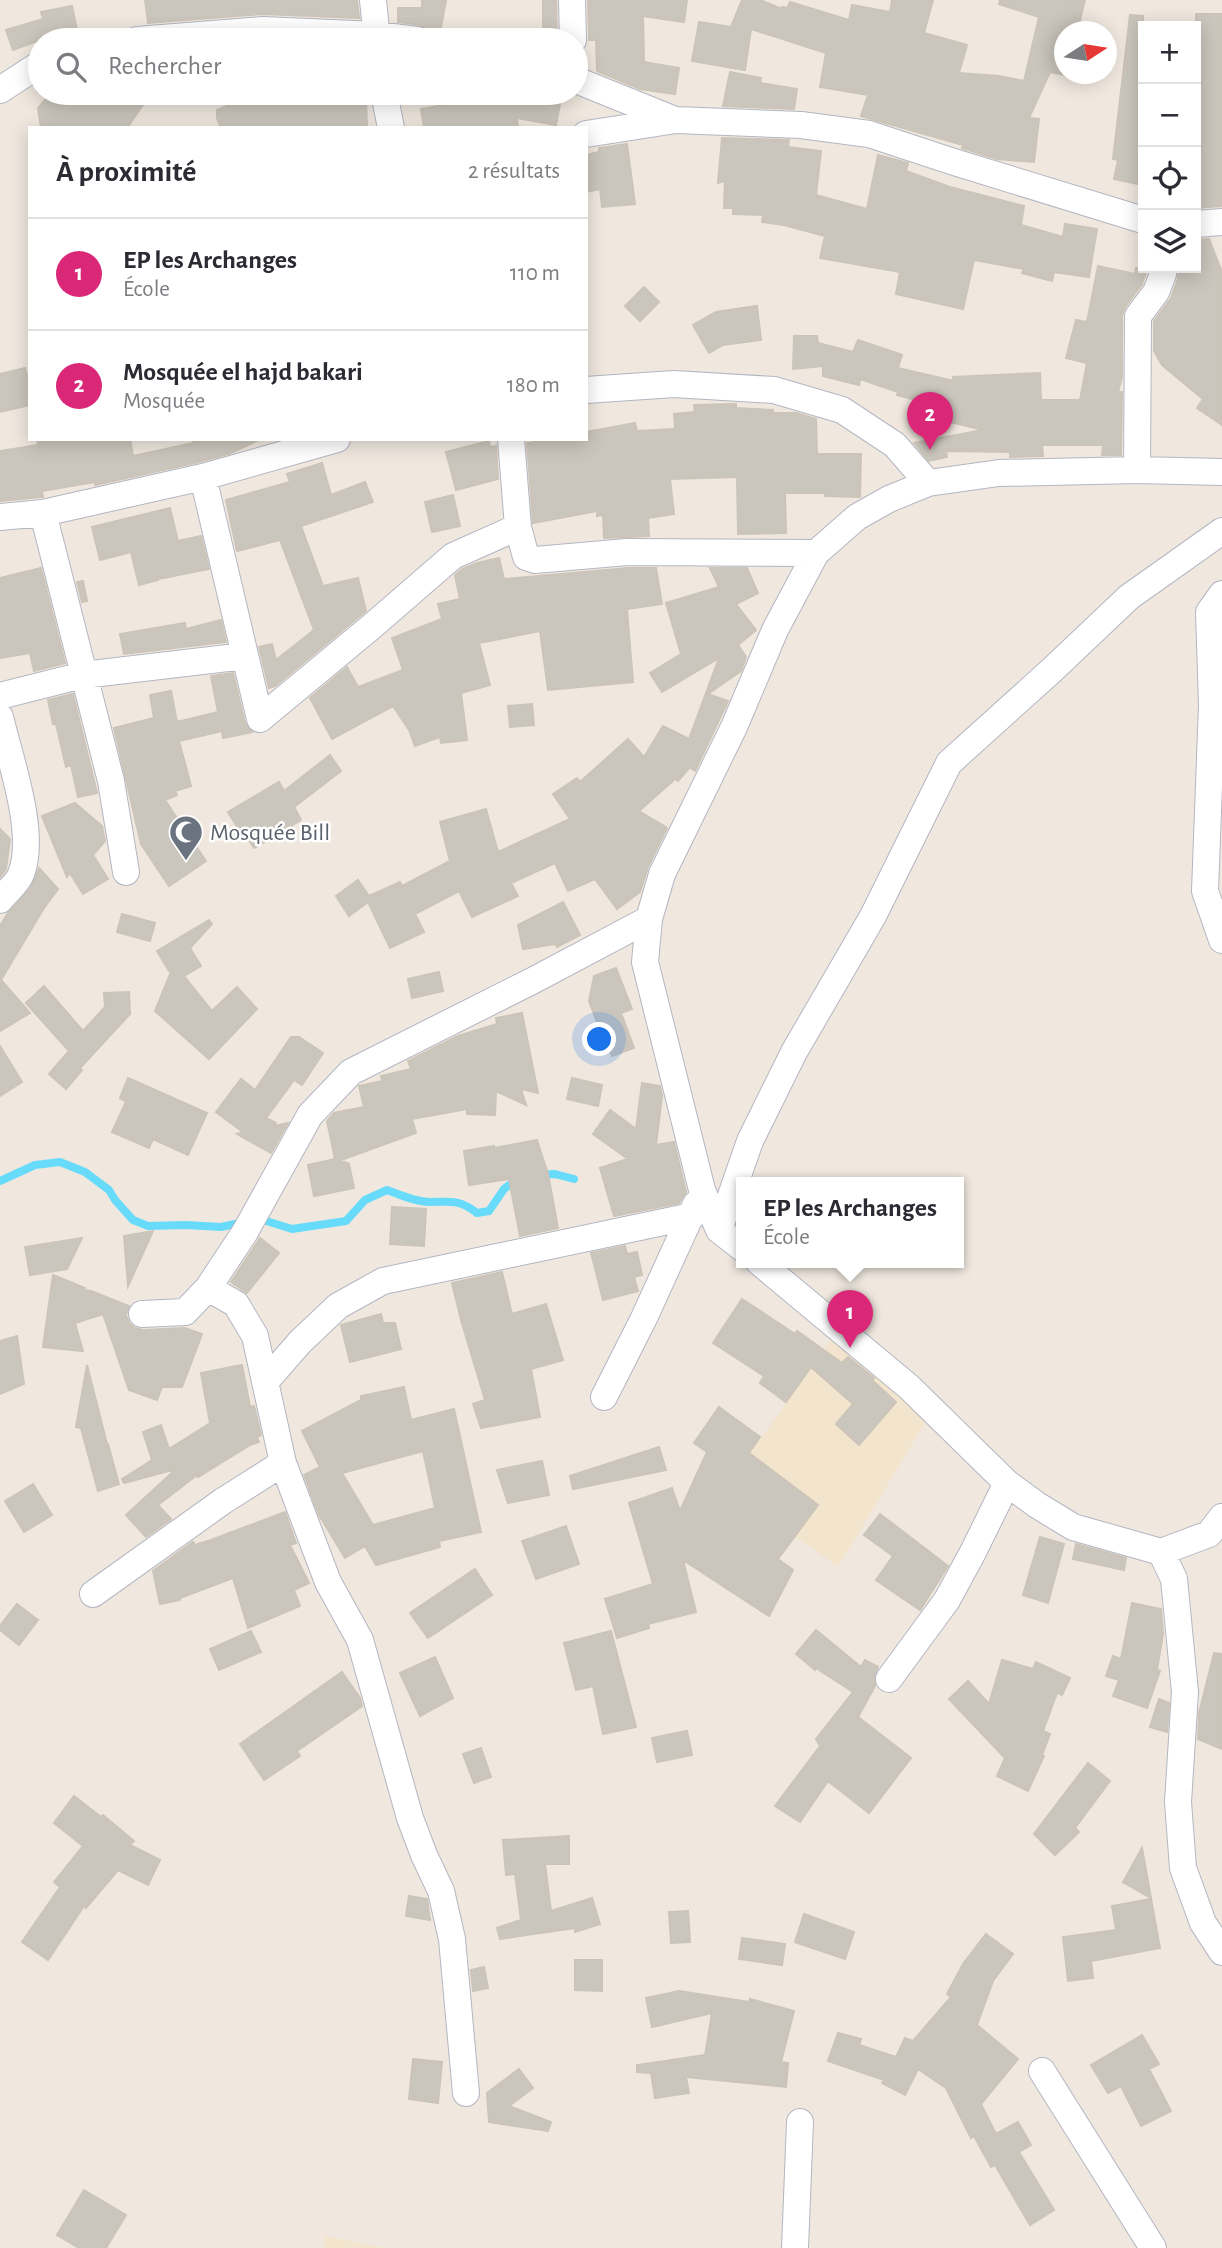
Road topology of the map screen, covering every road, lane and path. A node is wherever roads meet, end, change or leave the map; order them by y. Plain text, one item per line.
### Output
1 (373, 0) edge
2 (572, 0) edge
3 (376, 28) edge
4 (573, 28) edge
5 (28, 72) edge
6 (588, 85) edge
7 (0, 90) edge
8 (386, 105) edge
9 (676, 120) junction
10 (391, 126) edge
11 (588, 134) edge
12 (1138, 218) edge
13 (1222, 222) edge
14 (1201, 224) edge
15 (1163, 273) edge
16 (588, 390) edge
17 (330, 441) edge
18 (512, 441) edge
19 (1137, 470) junction
20 (1222, 471) edge
21 (203, 477) junction
22 (928, 483) junction
23 (43, 513) junction
24 (0, 517) edge
25 (518, 527) junction
26 (1222, 531) edge
27 (816, 553) junction
28 (1222, 594) edge
29 (245, 656) junction
30 (83, 674) junction
31 (0, 696) edge
32 (0, 717) edge
33 (126, 872) dead end
34 (0, 900) edge
35 (649, 919) junction
36 (1222, 940) edge
37 (737, 1177) edge
38 (736, 1181) edge
39 (702, 1189) junction
40 (692, 1216) junction
41 (719, 1230) junction
42 (736, 1244) edge
43 (766, 1268) edge
44 (208, 1288) junction
45 (142, 1314) dead end
46 (266, 1381) junction
47 (604, 1397) dead end
48 (284, 1463) junction
49 (1007, 1483) junction
50 (1222, 1517) edge
51 (1161, 1552) junction
52 (93, 1594) dead end
53 (888, 1679) dead end
54 (1222, 1952) edge
55 (1042, 2071) dead end
56 (466, 2093) dead end
57 (800, 2122) dead end
58 (795, 2248) edge
59 (1153, 2248) edge

1 - 3 street
2 - 4 street
5 - 7 street
6 - 9 street
8 - 10 street
9 - 11 street
9 - 12 street
13 - 14 street
15 - 19 street
16 - 22 street
17 - 21 street
18 - 25 street
19 - 20 street
19 - 22 street
21 - 23 street
21 - 29 street
22 - 27 street
23 - 24 street
23 - 30 street
25 - 27 street
25 - 29 street
26 - 37 street
27 - 35 street
28 - 36 street
29 - 30 street
30 - 31 street
30 - 33 street
32 - 34 street
35 - 39 street
35 - 44 street
38 - 41 street
39 - 40 street
39 - 41 street
40 - 46 street
40 - 47 street
41 - 42 street
43 - 49 street
44 - 45 street
44 - 46 street
46 - 48 street
48 - 52 street
48 - 56 street
49 - 51 street
49 - 53 street
50 - 51 street
51 - 54 street
55 - 59 street
57 - 58 street

